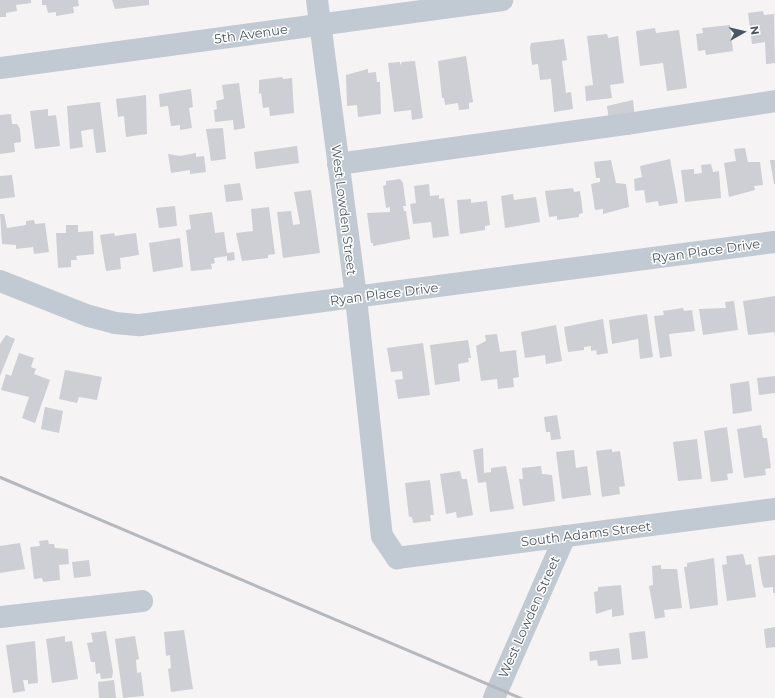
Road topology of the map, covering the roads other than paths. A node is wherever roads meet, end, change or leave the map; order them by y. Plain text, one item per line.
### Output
1 (317, 0) edge
2 (502, 0) edge
3 (320, 25) junction
4 (0, 68) edge
5 (775, 100) edge
6 (338, 164) junction
7 (775, 242) edge
8 (0, 281) edge
9 (356, 298) junction
10 (775, 509) edge
11 (565, 536) junction
12 (397, 558) joint
13 (142, 601) dead end
14 (0, 617) edge
15 (494, 698) edge

1 - 3 street, West Lowden Street
2 - 3 street, 5th Avenue
3 - 4 street, 5th Avenue
3 - 6 street, West Lowden Street
5 - 6 street
6 - 9 street, West Lowden Street
7 - 9 street, Ryan Place Drive
8 - 9 street, Ryan Place Drive
9 - 12 street, West Lowden Street
10 - 11 street, South Adams Street
11 - 12 street, South Adams Street
11 - 15 street, West Lowden Street
13 - 14 street

